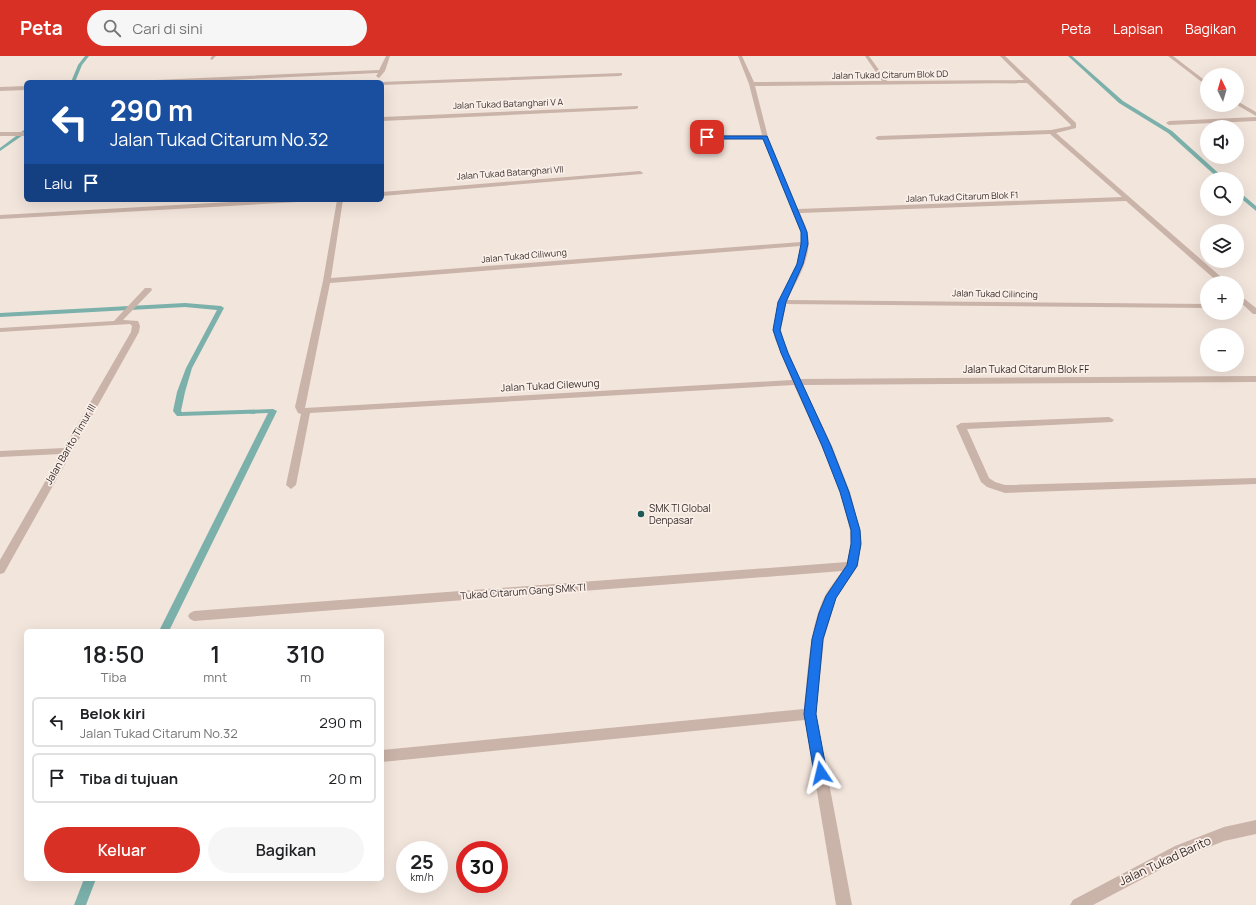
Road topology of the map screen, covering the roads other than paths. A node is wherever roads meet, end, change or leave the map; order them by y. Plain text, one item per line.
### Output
1 (388, 56) edge
2 (740, 56) edge
3 (867, 56) edge
4 (1002, 56) edge
5 (1170, 56) edge
6 (382, 71) junction
7 (620, 74) dead end
8 (1200, 79) edge
9 (197, 80) edge
10 (377, 80) edge
11 (1028, 81) junction
12 (384, 83) edge
13 (886, 83) junction
14 (752, 84) junction
15 (24, 88) edge
16 (0, 89) edge
17 (636, 107) dead end
18 (1244, 107) edge
19 (1256, 114) edge
20 (384, 119) edge
21 (1256, 119) edge
22 (1169, 123) dead end
23 (1051, 132) junction
24 (0, 134) edge
25 (23, 134) edge
26 (707, 137) dead end
27 (765, 137) junction
28 (878, 138) dead end
29 (640, 173) dead end
30 (384, 194) edge
31 (1129, 199) junction
32 (263, 202) edge
33 (340, 202) edge
34 (796, 211) junction
35 (0, 217) edge
36 (805, 244) junction
37 (1216, 276) edge
38 (327, 281) junction
39 (148, 290) dead end
40 (1244, 301) edge
41 (782, 302) junction
42 (1200, 306) edge
43 (1253, 309) edge
44 (128, 317) junction
45 (0, 330) edge
46 (1256, 379) edge
47 (797, 382) junction
48 (306, 411) junction
49 (1109, 420) dead end
50 (66, 451) junction
51 (0, 454) edge
52 (1256, 481) edge
53 (291, 485) dead end
54 (852, 566) junction
55 (0, 570) edge
56 (194, 616) dead end
57 (810, 714) junction
58 (384, 756) edge
59 (1256, 826) edge
60 (844, 905) edge
61 (1078, 905) edge

1 - 6 street
2 - 14 street
3 - 13 street
4 - 11 street
5 - 8 street
6 - 9 street
6 - 10 street
7 - 12 street
11 - 13 street, Jalan Tukad Citarum Blok DD
11 - 23 street
13 - 14 street, Jalan Tukad Citarum Blok DD
14 - 27 street
15 - 16 street
17 - 20 street, Jalan Tukad Batanghari V A
18 - 19 street
21 - 22 street
23 - 28 street
23 - 31 street
24 - 25 street
26 - 27 street
27 - 34 street
29 - 30 street, Jalan Tukad Batanghari VII
31 - 34 street, Jalan Tukad Citarum Blok F1
31 - 37 street
32 - 35 street
33 - 38 street
34 - 36 street
36 - 38 street, Jalan Tukad Ciliwung
36 - 41 street
38 - 48 street
39 - 44 street
40 - 43 street
41 - 42 street, Jalan Tukad Cilincing
41 - 47 street
44 - 45 street
44 - 50 street, Jalan Barito Timur III
46 - 47 street, Jalan Tukad Citarum Blok FF
47 - 48 street, Jalan Tukad Cilewung
47 - 54 street
48 - 53 street
49 - 52 street
50 - 51 street
50 - 55 street, Jalan Barito Timur III
54 - 56 street, Tukad Citarum Gang SMK TI
54 - 57 street
57 - 58 street
57 - 60 street
59 - 61 street, Jalan Tukad Barito

